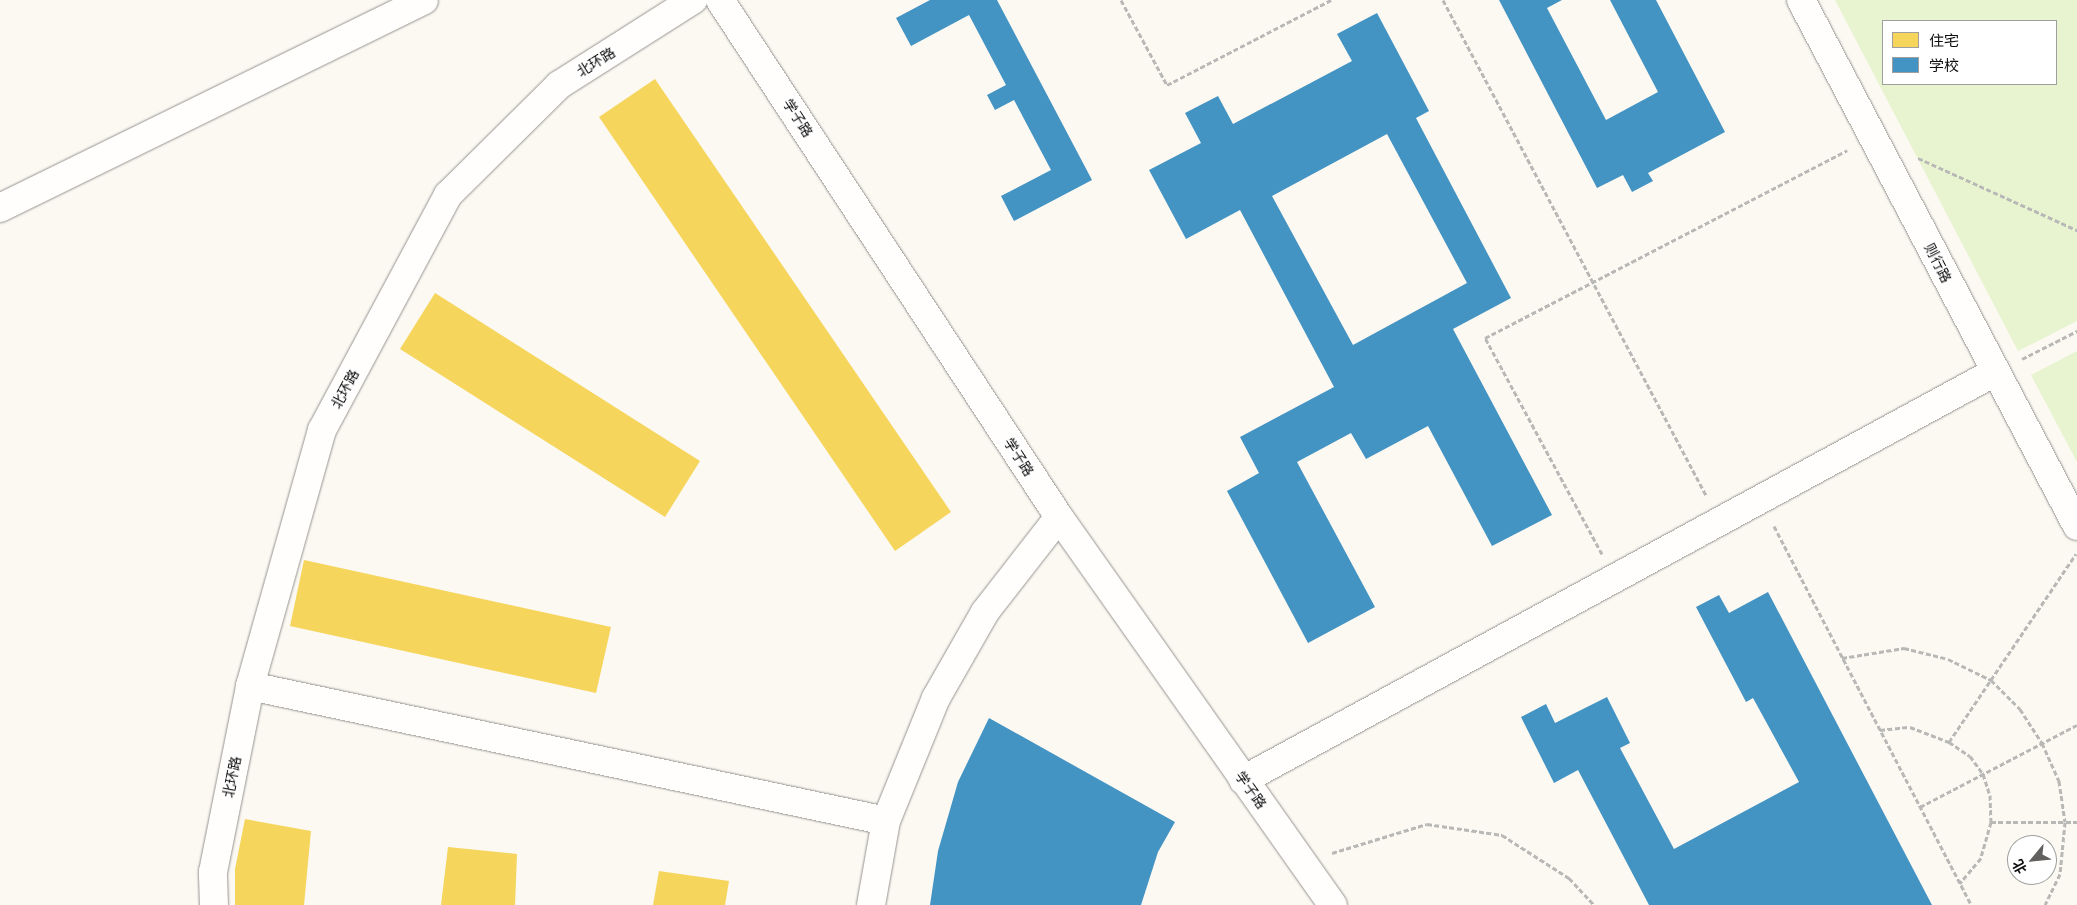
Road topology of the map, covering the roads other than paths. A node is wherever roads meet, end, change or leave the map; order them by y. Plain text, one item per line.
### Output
1 (424, 0) edge
2 (693, 0) edge
3 (720, 0) edge
4 (1801, 0) edge
5 (0, 208) edge
6 (1995, 372) junction
7 (1059, 518) junction
8 (2077, 526) edge
9 (250, 686) junction
10 (1244, 780) junction
11 (886, 821) junction
12 (214, 905) edge
13 (871, 905) edge
14 (1333, 905) edge

1 - 5 street
2 - 9 street, 北环路
3 - 7 street, 学子路
4 - 6 street, 则行路
6 - 8 street, 则行路
6 - 10 street
7 - 10 street, 学子路
7 - 11 street
9 - 11 street
9 - 12 street, 北环路
10 - 14 street, 学子路
11 - 13 street

